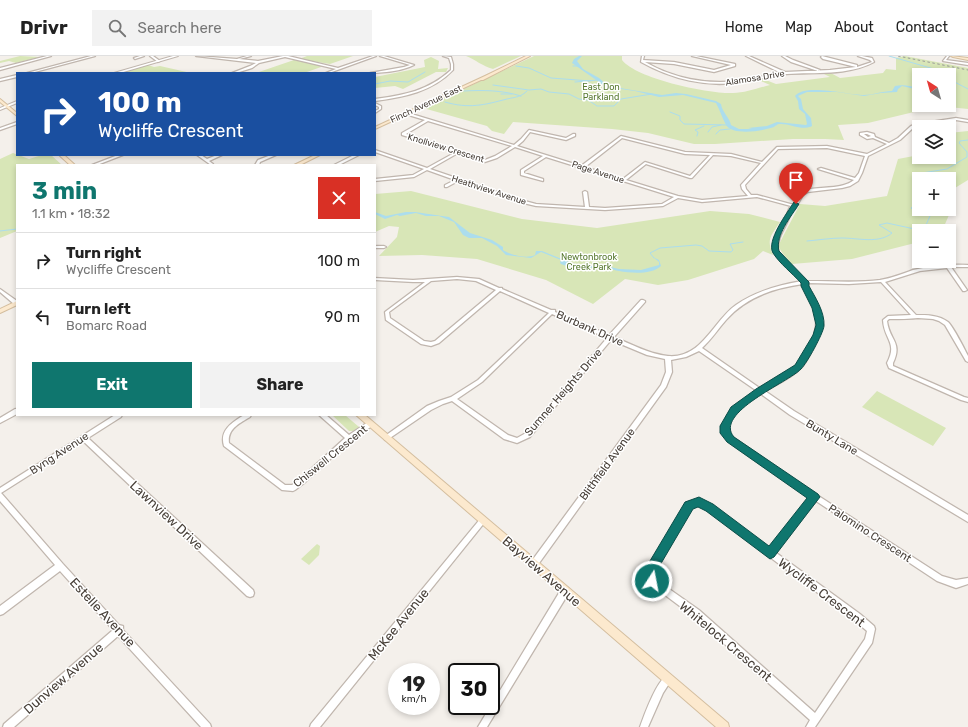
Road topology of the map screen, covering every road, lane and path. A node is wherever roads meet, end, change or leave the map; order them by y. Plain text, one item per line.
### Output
1 (50, 56) edge
2 (94, 56) edge
3 (143, 56) edge
4 (151, 56) edge
5 (176, 56) edge
6 (197, 56) edge
7 (250, 56) edge
8 (286, 56) edge
9 (375, 56) edge
10 (382, 56) edge
11 (444, 56) edge
12 (528, 56) edge
13 (643, 56) edge
14 (693, 56) edge
15 (747, 56) edge
16 (783, 56) edge
17 (823, 56) edge
18 (859, 56) edge
19 (940, 56) edge
20 (952, 56) edge
21 (135, 58) dead end
22 (945, 58) edge
23 (968, 59) edge
24 (159, 61) junction
25 (234, 61) junction
26 (258, 62) junction
27 (642, 62) junction
28 (968, 64) edge
29 (860, 67) junction
30 (0, 69) edge
31 (339, 69) junction
32 (821, 71) junction
33 (34, 72) edge
34 (120, 72) edge
35 (236, 72) edge
36 (330, 72) edge
37 (376, 72) edge
38 (784, 73) junction
39 (16, 76) edge
40 (0, 80) edge
41 (0, 100) edge
42 (376, 100) edge
43 (16, 102) edge
44 (376, 105) edge
45 (8, 106) junction
46 (0, 109) edge
47 (376, 111) edge
48 (406, 113) junction
49 (16, 114) edge
50 (968, 118) edge
51 (956, 119) junction
52 (427, 120) junction
53 (968, 121) edge
54 (16, 123) edge
55 (376, 128) edge
56 (0, 129) edge
57 (574, 135) dead end
58 (873, 137) dead end
59 (890, 144) junction
60 (513, 146) junction
61 (376, 150) edge
62 (457, 153) junction
63 (712, 155) junction
64 (867, 155) junction
65 (62, 156) edge
66 (118, 156) edge
67 (201, 156) edge
68 (217, 156) edge
69 (272, 156) edge
70 (316, 156) edge
71 (355, 156) edge
72 (546, 156) junction
73 (207, 160) junction
74 (763, 163) junction
75 (72, 164) edge
76 (97, 164) edge
77 (211, 164) dead end
78 (258, 164) edge
79 (298, 164) edge
80 (338, 164) edge
81 (582, 167) junction
82 (820, 169) dead end
83 (427, 170) junction
84 (376, 180) edge
85 (457, 180) junction
86 (542, 180) dead end
87 (623, 180) junction
88 (857, 180) junction
89 (446, 186) dead end
90 (585, 192) dead end
91 (750, 196) junction
92 (677, 197) junction
93 (794, 206) junction
94 (587, 208) junction
95 (376, 247) edge
96 (384, 247) dead end
97 (956, 266) edge
98 (968, 266) edge
99 (934, 268) edge
100 (949, 268) edge
101 (376, 279) edge
102 (430, 280) junction
103 (882, 280) junction
104 (803, 284) junction
105 (500, 289) junction
106 (0, 290) edge
107 (965, 290) dead end
108 (643, 301) dead end
109 (16, 303) edge
110 (0, 311) edge
111 (553, 312) junction
112 (916, 317) junction
113 (610, 338) junction
114 (700, 349) junction
115 (668, 358) junction
116 (968, 360) edge
117 (760, 391) junction
118 (453, 399) junction
119 (968, 400) edge
120 (16, 412) edge
121 (117, 416) edge
122 (247, 416) edge
123 (323, 416) edge
124 (361, 416) edge
125 (0, 421) edge
126 (370, 424) junction
127 (84, 438) junction
128 (349, 438) junction
129 (387, 438) junction
130 (0, 491) edge
131 (0, 496) edge
132 (814, 497) junction
133 (699, 502) joint
134 (968, 519) edge
135 (483, 520) junction
136 (770, 553) junction
137 (534, 564) junction
138 (60, 566) junction
139 (968, 581) edge
140 (565, 591) junction
141 (250, 593) dead end
142 (0, 611) edge
143 (120, 629) junction
144 (668, 679) junction
145 (816, 719) junction
146 (7, 727) edge
147 (207, 727) edge
148 (314, 727) edge
149 (482, 727) edge
150 (644, 727) edge
151 (724, 727) edge
152 (810, 727) edge

1 - 30 street
2 - 33 street
3 - 21 street
4 - 24 street
5 - 24 street
6 - 25 street
7 - 25 street
8 - 26 street
8 - 31 street
9 - 31 street
10 - 37 street
11 - 42 street
12 - 48 main road, Finch Avenue East
13 - 27 street
14 - 27 street
15 - 38 street
16 - 32 street
17 - 29 street
18 - 29 street
19 - 22 street
20 - 23 main road
22 - 28 street
24 - 34 street
25 - 26 street
26 - 35 street
27 - 38 street, Alamosa Drive
29 - 32 street, Alamosa Drive
31 - 36 street
32 - 38 street, Alamosa Drive
39 - 40 street
41 - 45 main road
43 - 45 street
44 - 47 street
45 - 46 street
45 - 49 main road
48 - 52 street, Page Avenue
48 - 55 main road, Finch Avenue East
50 - 51 street
51 - 53 street
51 - 59 street
52 - 60 street, Page Avenue
52 - 62 street, Knollview Crescent
54 - 56 street
57 - 60 street, Knollview Crescent
58 - 59 street
59 - 64 street
60 - 62 street, Knollview Crescent
60 - 72 street, Page Avenue
61 - 83 street, Heathview Avenue
62 - 83 street
63 - 74 street
63 - 81 street
63 - 87 street
64 - 74 street
64 - 88 street
65 - 75 main road
66 - 76 street
67 - 73 street
68 - 73 street
69 - 78 street
70 - 79 main road
71 - 80 street
72 - 81 street, Page Avenue
72 - 86 street
73 - 77 street
74 - 91 street
81 - 87 street, Page Avenue
82 - 88 street
83 - 84 street
83 - 85 street, Heathview Avenue
85 - 89 street
85 - 94 street, Heathview Avenue
87 - 92 street, Page Avenue
88 - 93 street
90 - 94 street
91 - 92 street, Page Avenue
91 - 93 street, Page Avenue
92 - 94 street, Heathview Avenue
93 - 104 street
95 - 96 street
97 - 98 street, Burbank Drive
99 - 103 street, Burbank Drive
100 - 107 street
101 - 102 street, Burbank Drive
102 - 105 street, Burbank Drive
102 - 105 street
103 - 104 street, Burbank Drive
103 - 112 street
104 - 114 street, Burbank Drive
104 - 117 street
105 - 111 street, Burbank Drive
106 - 109 street
108 - 113 street, Sumner Heights Drive
109 - 110 main road
111 - 113 street, Burbank Drive
111 - 118 street
112 - 116 street
112 - 119 street
113 - 115 street, Burbank Drive
113 - 118 street, Sumner Heights Drive
114 - 115 street, Burbank Drive
114 - 117 street, Bunty Lane
115 - 137 street, Blithfield Avenue
117 - 132 street, Palomino Crescent
117 - 134 street, Bunty Lane
118 - 129 street
120 - 125 street
121 - 127 street, Byng Avenue
122 - 128 street, Chiswell Crescent
123 - 128 street
124 - 126 main road, Bayview Avenue
126 - 128 street, Chiswell Crescent
126 - 129 main road, Bayview Avenue
127 - 130 street, Byng Avenue
127 - 141 street, Lawnview Drive
129 - 135 main road, Bayview Avenue
131 - 138 street, Estelle Avenue
132 - 136 street
132 - 139 street, Palomino Crescent
133 - 136 street, Wycliffe Crescent
133 - 145 street, Whitelock Crescent
135 - 137 main road, Bayview Avenue
135 - 148 street, McKee Avenue
136 - 145 street, Wycliffe Crescent
137 - 140 main road, Bayview Avenue
138 - 142 street
138 - 143 street, Estelle Avenue
140 - 144 main road, Bayview Avenue
140 - 149 street
143 - 146 street, Dunview Avenue
143 - 147 street, Estelle Avenue
144 - 150 street
144 - 151 main road, Bayview Avenue
145 - 152 street, Wycliffe Crescent

